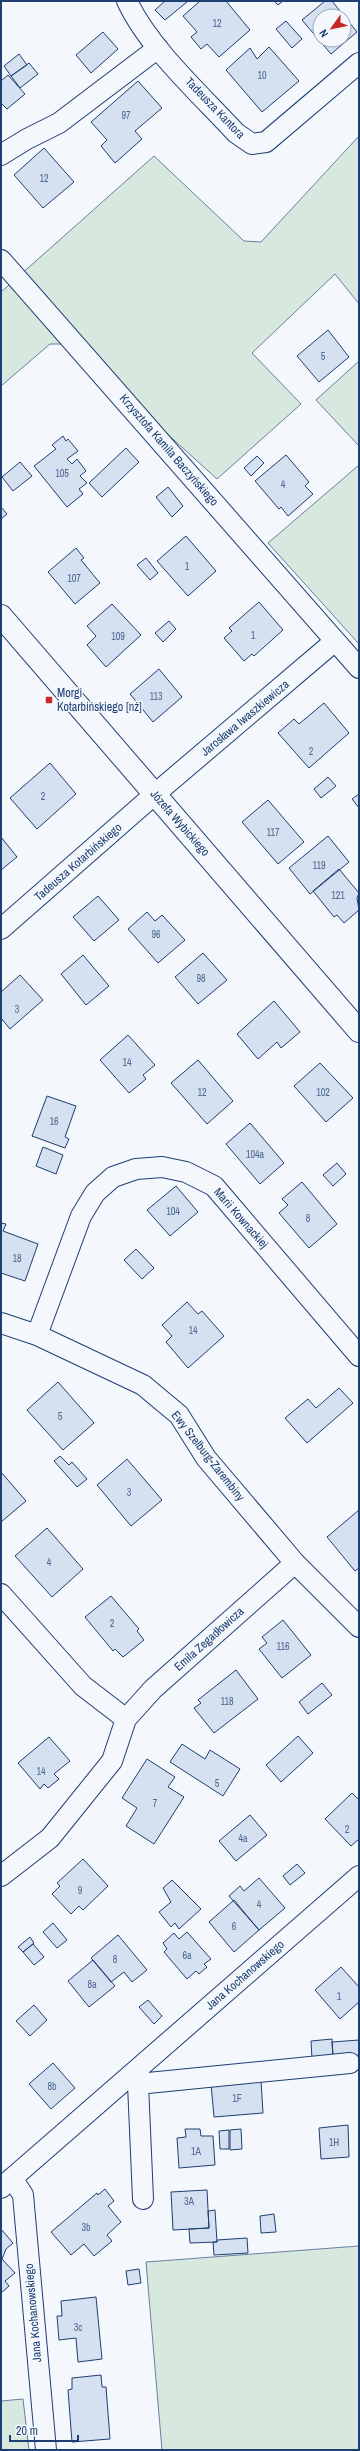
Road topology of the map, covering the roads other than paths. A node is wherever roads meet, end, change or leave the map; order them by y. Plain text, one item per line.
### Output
1 (127, 1) edge
2 (158, 48) junction
3 (359, 63) edge
4 (1, 155) edge
5 (1, 260) edge
6 (1, 616) edge
7 (335, 641) junction
8 (359, 668) edge
9 (155, 794) junction
10 (1, 929) edge
11 (359, 1031) edge
12 (1, 1323) edge
13 (37, 1335) junction
14 (359, 1356) edge
15 (294, 1563) junction
16 (1, 1594) edge
17 (357, 1620) edge
18 (126, 1719) junction
19 (1, 1876) edge
20 (359, 1876) edge
21 (350, 2063) dead end
22 (135, 2079) junction
23 (7, 2183) edge
24 (143, 2199) dead end
25 (46, 2450) edge

1 - 2 street, Tadeusza Kantora
2 - 3 street, Tadeusza Kantora
2 - 4 street
5 - 7 street, Krzysztofa Kamila Baczyńskiego
6 - 9 street, Józefa Wybickiego
7 - 8 street, Krzysztofa Kamila Baczyńskiego
7 - 9 street, Jarosława Iwaszkiewicza
9 - 10 street, Tadeusza Kotarbińskiego
9 - 11 street, Józefa Wybickiego
12 - 13 street, Ewy Szelburg-Zarembiny
13 - 14 street, Marii Kownackiej
13 - 15 street, Ewy Szelburg-Zarembiny
15 - 17 street, Ewy Szelburg-Zarembiny
15 - 18 street, Emila Zegadłowicza
16 - 18 street
18 - 19 street, Emila Zegadłowicza
20 - 22 street, Jana Kochanowskiego
21 - 22 street
22 - 23 street, Jana Kochanowskiego
22 - 24 street
23 - 25 street, Jana Kochanowskiego

